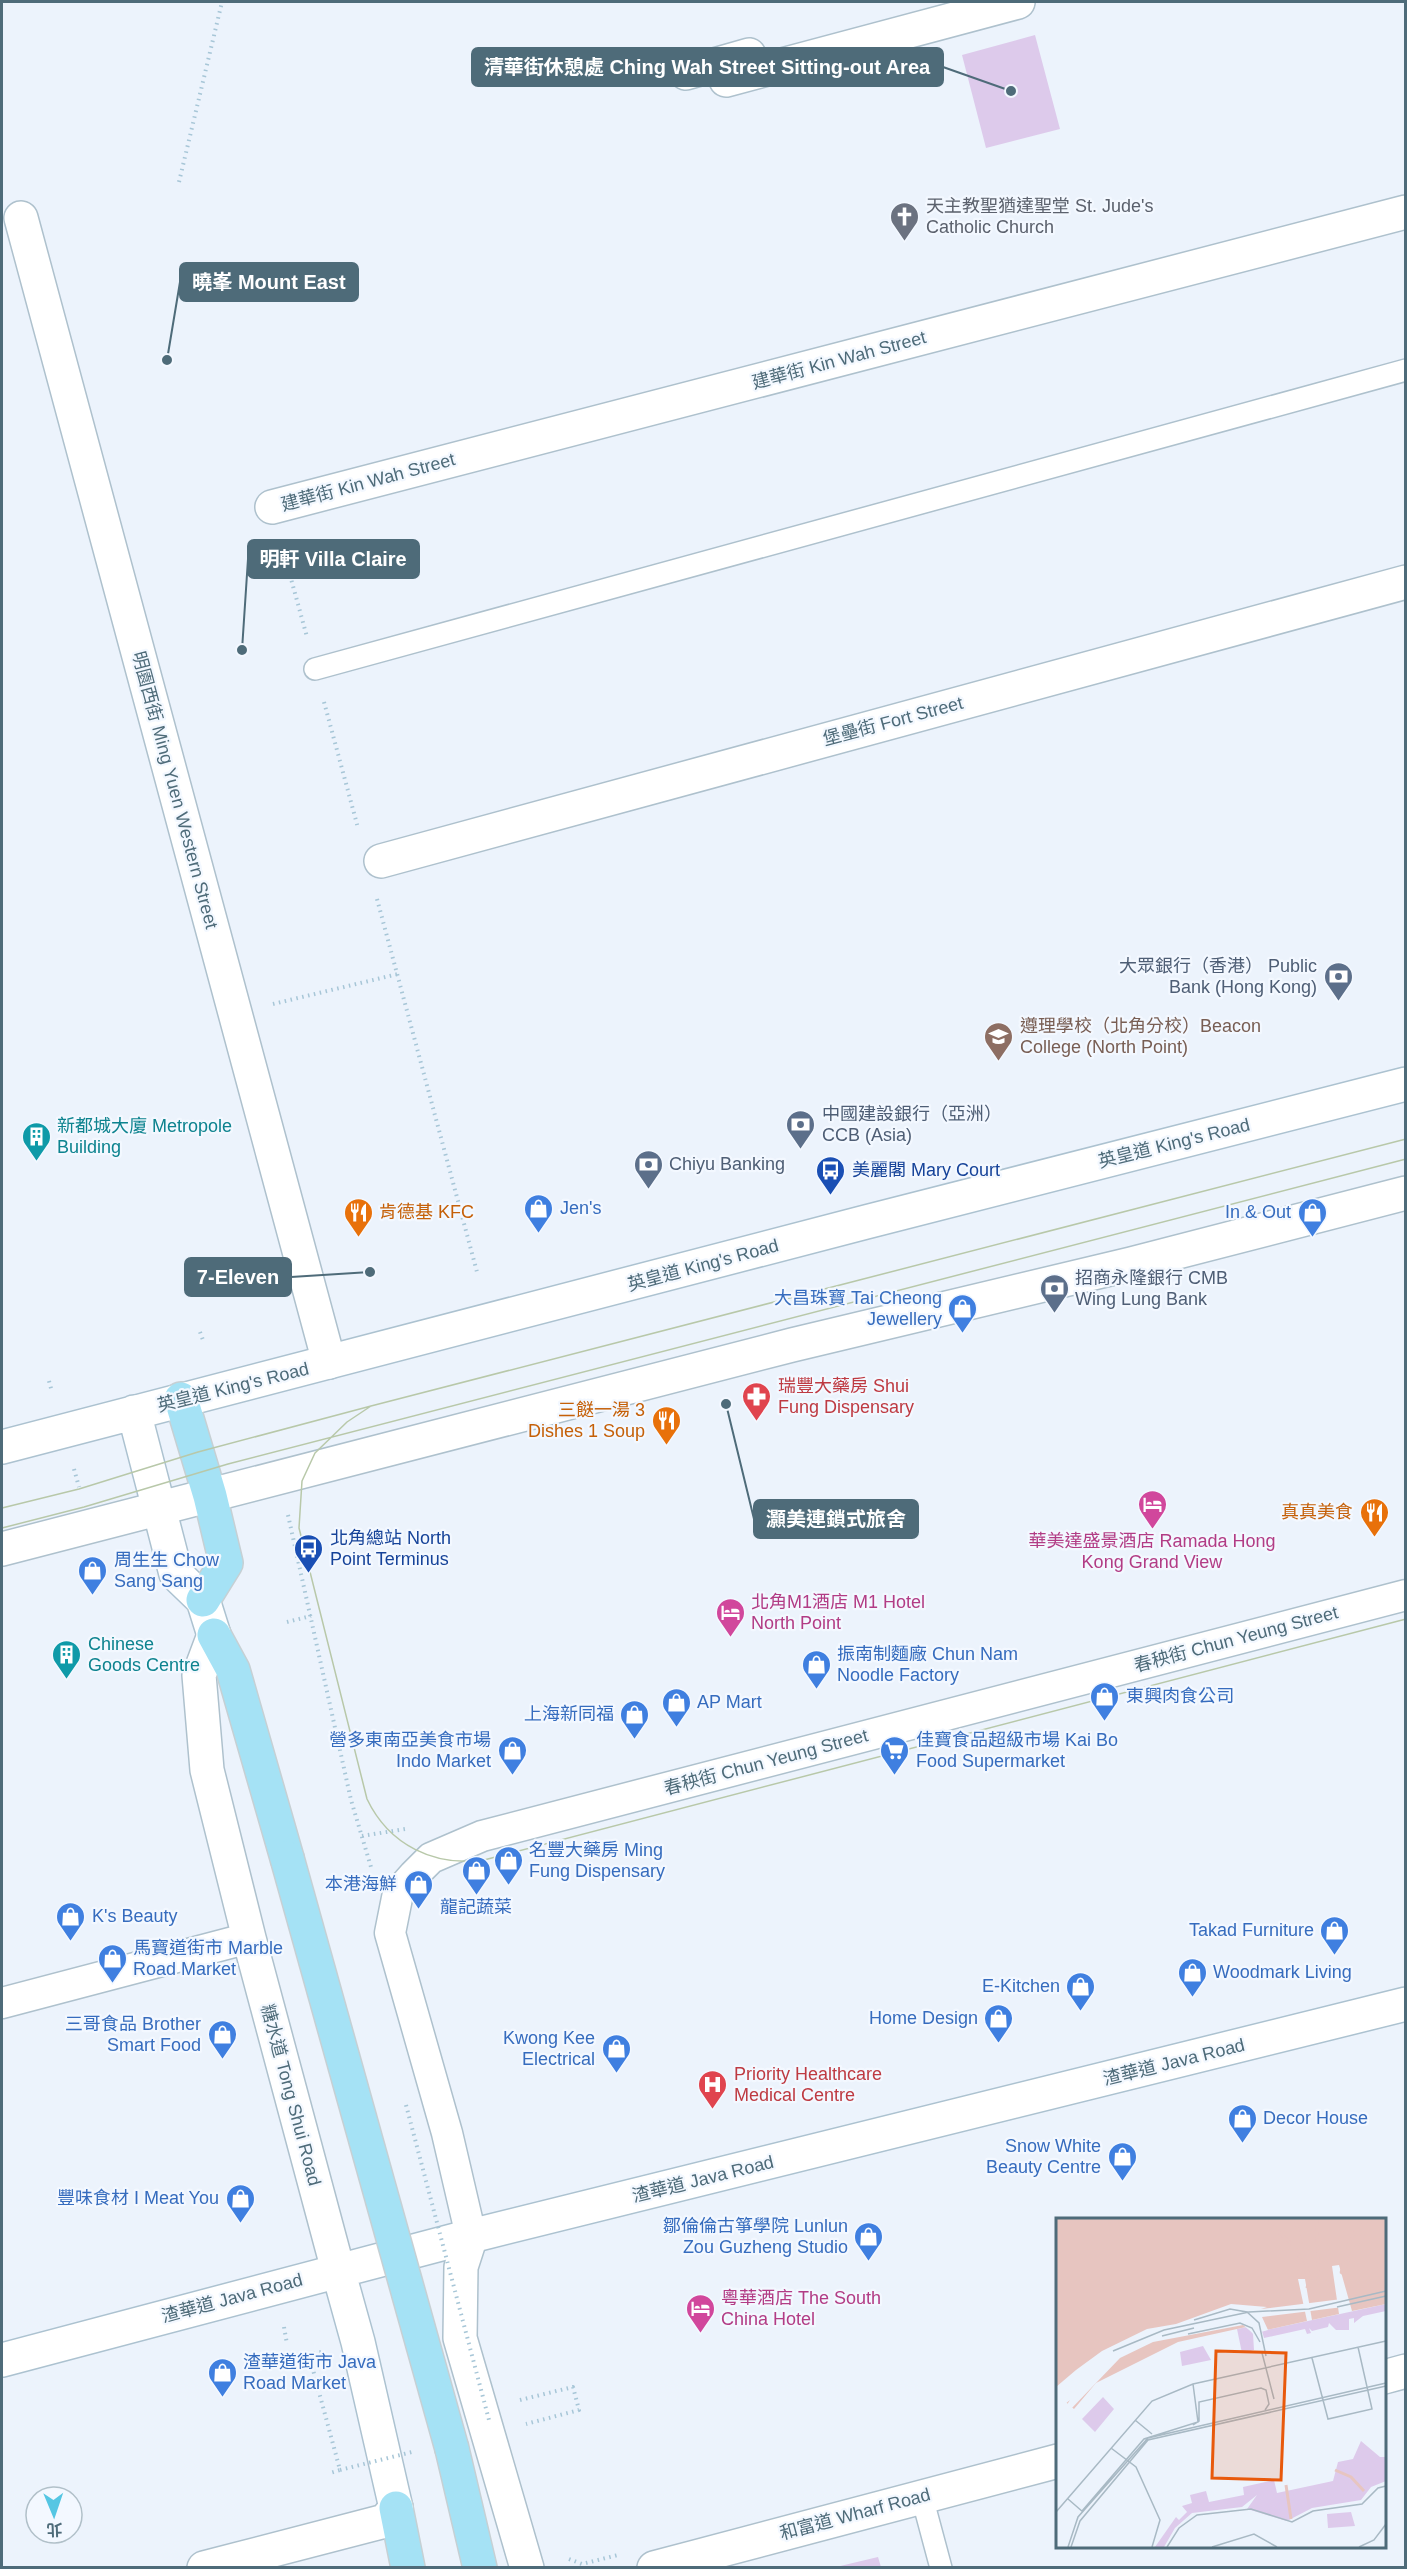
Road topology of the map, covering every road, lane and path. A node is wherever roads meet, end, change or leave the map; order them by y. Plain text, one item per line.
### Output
1 (222, 2) edge
2 (951, 2) edge
3 (1018, 2) edge
4 (686, 72) dead end
5 (726, 80) dead end
6 (179, 182) dead end
7 (1406, 212) edge
8 (21, 218) dead end
9 (1406, 370) edge
10 (272, 507) dead end
11 (1406, 582) edge
12 (315, 669) dead end
13 (378, 875) joint
14 (398, 974) junction
15 (236, 1017) junction
16 (1406, 1084) edge
17 (1406, 1193) edge
18 (477, 1272) dead end
19 (200, 1332) dead end
20 (203, 1340) dead end
21 (329, 1362) junction
22 (181, 1399) junction
23 (134, 1412) junction
24 (2, 1448) edge
25 (210, 1496) junction
26 (158, 1509) junction
27 (287, 1509) dead end
28 (2, 1550) edge
29 (1406, 1595) edge
30 (204, 1600) junction
31 (311, 1616) junction
32 (287, 1622) dead end
33 (214, 1635) junction
34 (394, 1911) junction
35 (249, 1938) junction
36 (2, 2003) edge
37 (1406, 2004) edge
38 (406, 2105) dead end
39 (431, 2198) dead end
40 (471, 2236) junction
41 (338, 2270) junction
42 (327, 2350) dead end
43 (2, 2360) edge
44 (1406, 2371) edge
45 (1386, 2376) edge
46 (520, 2401) dead end
47 (518, 2426) dead end
48 (1056, 2463) edge
49 (330, 2473) dead end
50 (922, 2497) junction
51 (396, 2508) junction
52 (204, 2568) edge
53 (408, 2568) edge
54 (480, 2568) edge
55 (527, 2568) edge
56 (654, 2568) edge
57 (941, 2568) edge

1 - 6 path
2 - 4 street
3 - 5 street
7 - 10 street, 建華街 Kin Wah Street
8 - 15 street, 明園西街 Ming Yuen Western Street
9 - 12 lane
11 - 13 street, 堡壘街 Fort Street
13 - 14 path
14 - 15 path
14 - 18 path
15 - 21 street, 明園西街 Ming Yuen Western Street
16 - 21 street, 英皇道 King's Road
17 - 25 street
19 - 20 path
21 - 22 street, 英皇道 King's Road
22 - 23 street, 英皇道 King's Road
22 - 25 highway
23 - 24 street, 英皇道 King's Road
23 - 26 street
25 - 26 street
25 - 30 highway
26 - 28 street
26 - 30 street
27 - 31 path
29 - 34 street, 春秧街 Chun Yeung Street
30 - 33 street
31 - 32 path
31 - 34 path
33 - 35 street, 糖水道 Tong Shui Road
33 - 54 highway, bridge
34 - 40 street
35 - 36 street
35 - 41 street, 糖水道 Tong Shui Road
37 - 40 street, 渣華道 Java Road
38 - 39 path, bridge
40 - 41 street, 渣華道 Java Road
40 - 55 street
41 - 43 street, 渣華道 Java Road
41 - 51 street, 糖水道 Tong Shui Road
42 - 49 path
44 - 45 street
46 - 47 path
48 - 50 street, 和富道 Wharf Road
50 - 56 street, 和富道 Wharf Road
50 - 57 lane
51 - 52 street
51 - 53 highway

